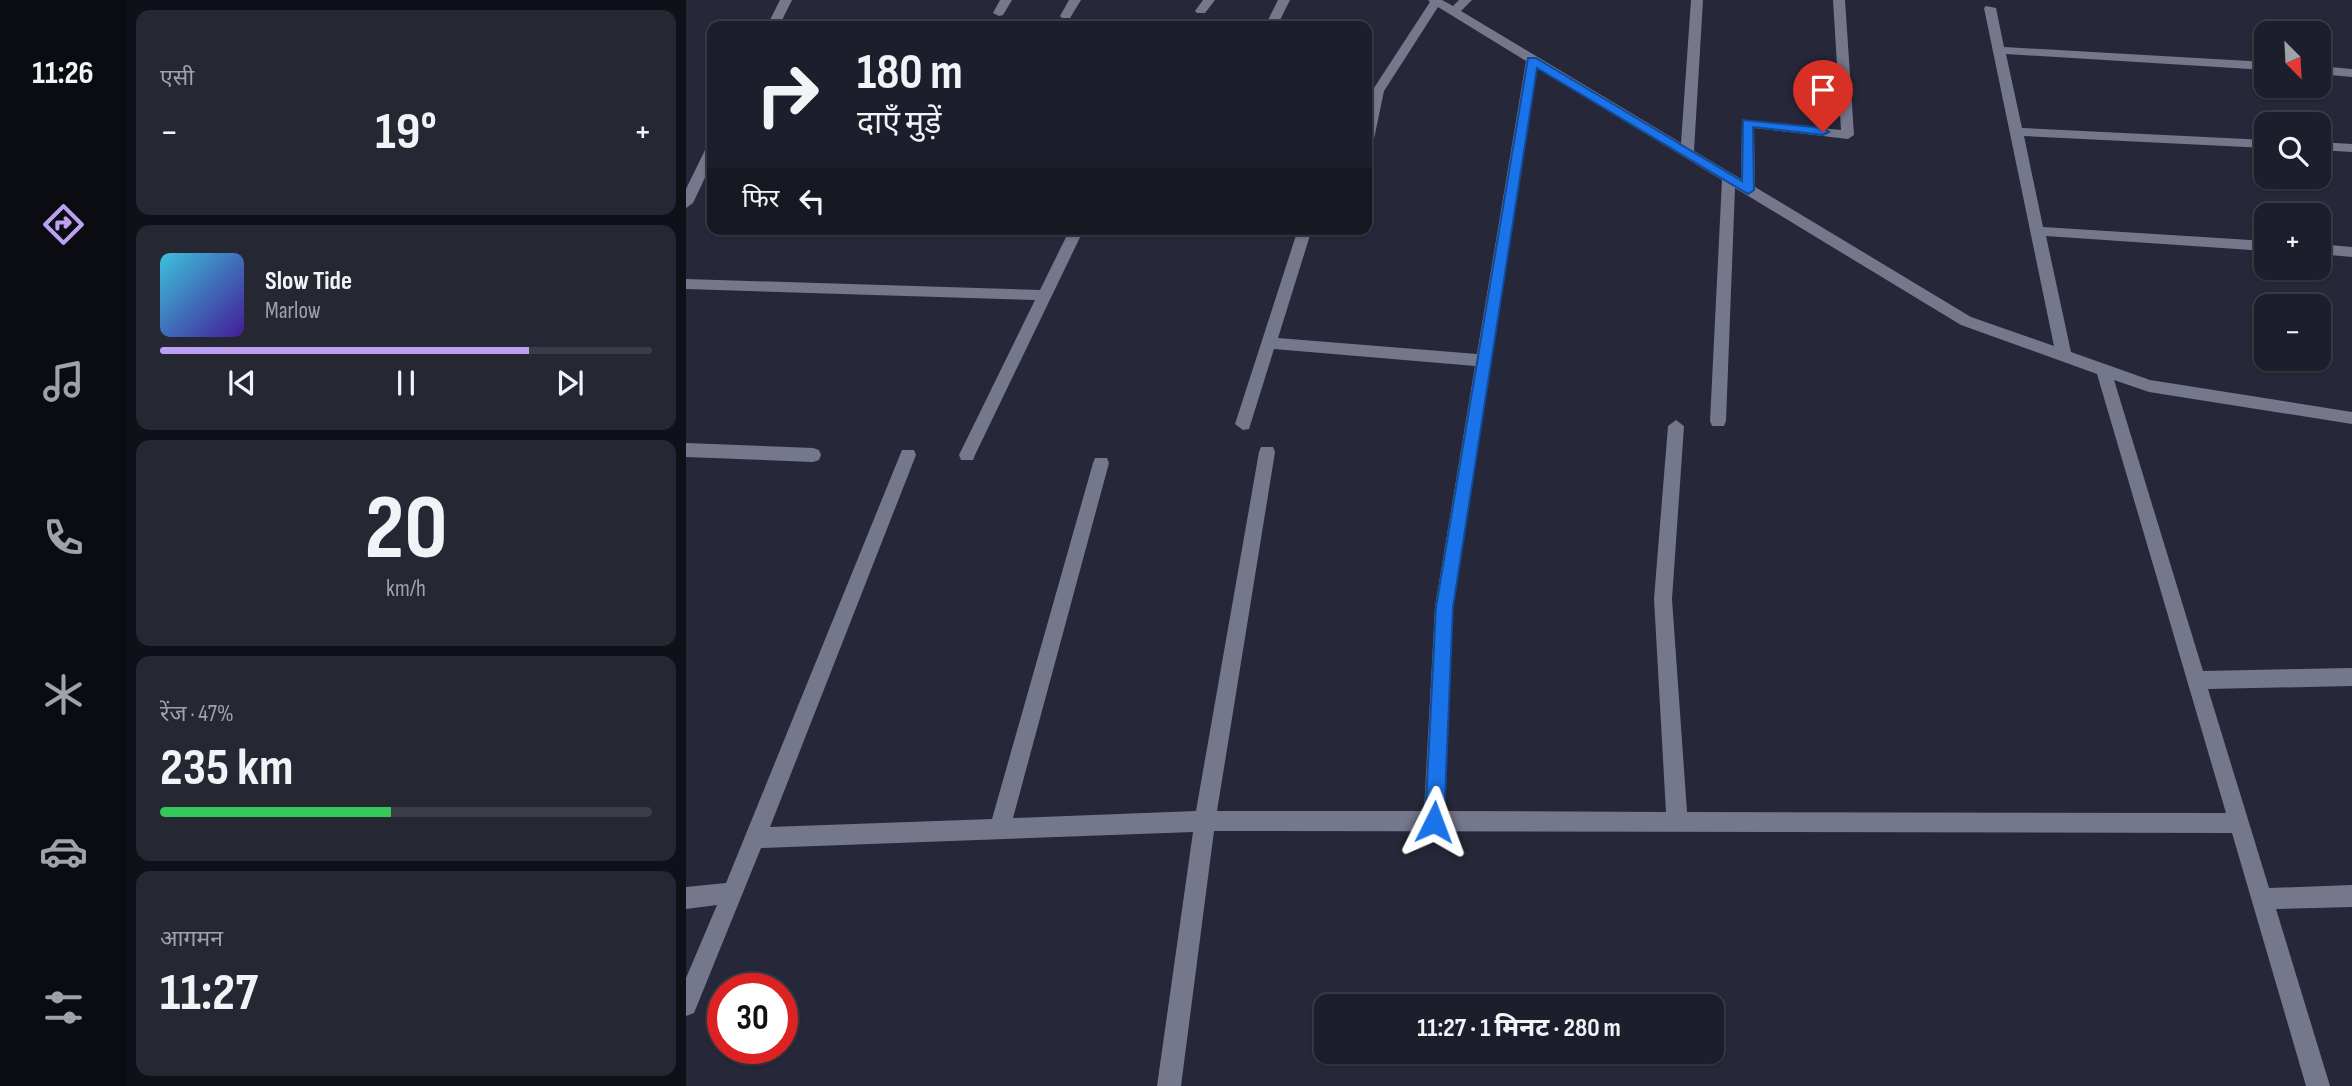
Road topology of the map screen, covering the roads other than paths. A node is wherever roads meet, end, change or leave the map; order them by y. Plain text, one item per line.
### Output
1 (786, 0) edge
2 (1006, 0) edge
3 (1074, 0) edge
4 (1209, 0) edge
5 (1284, 0) edge
6 (1466, 0) edge
7 (1698, 0) edge
8 (1839, 0) edge
9 (1435, 1) edge
10 (1990, 8) dead end
11 (1200, 11) dead end
12 (1453, 12) junction
13 (999, 13) dead end
14 (1066, 16) dead end
15 (776, 21) edge
16 (1274, 21) edge
17 (1999, 50) junction
18 (1532, 61) junction
19 (2254, 65) edge
20 (2331, 71) edge
21 (2352, 73) edge
22 (1372, 90) edge
23 (2017, 132) junction
24 (2254, 143) edge
25 (2331, 147) edge
26 (2352, 148) edge
27 (1687, 153) junction
28 (707, 160) edge
29 (1730, 179) junction
30 (1748, 190) junction
31 (686, 203) edge
32 (2037, 231) junction
33 (1074, 235) edge
34 (1303, 235) edge
35 (2254, 245) edge
36 (2331, 250) edge
37 (2352, 252) edge
38 (686, 284) edge
39 (1043, 295) junction
40 (1269, 342) junction
41 (2064, 356) junction
42 (1484, 361) junction
43 (2103, 369) junction
44 (2352, 418) edge
45 (1718, 421) dead end
46 (1243, 424) dead end
47 (1676, 426) dead end
48 (686, 450) edge
49 (1267, 452) dead end
50 (813, 455) dead end
51 (908, 455) dead end
52 (967, 455) dead end
53 (1101, 463) dead end
54 (2352, 677) edge
55 (2196, 680) junction
56 (1205, 821) junction
57 (1434, 822) junction
58 (1677, 822) junction
59 (2239, 823) junction
60 (1000, 828) junction
61 (755, 838) junction
62 (733, 892) junction
63 (2352, 896) edge
64 (686, 898) edge
65 (2262, 899) junction
66 (686, 1005) edge
67 (1168, 1086) edge
68 (2318, 1086) edge

1 - 15 street
2 - 13 street
3 - 14 street
4 - 11 street
5 - 16 street
6 - 12 street
7 - 27 street
8 - 30 street
9 - 12 street
9 - 22 street
10 - 17 street
12 - 18 street
17 - 19 street
17 - 23 street
18 - 27 street
18 - 42 street
20 - 21 street
23 - 24 street
23 - 32 street
25 - 26 street
27 - 29 street
28 - 31 street
29 - 30 street
29 - 45 street
30 - 41 street
32 - 35 street
32 - 41 street
33 - 39 street
34 - 40 street
36 - 37 street
38 - 39 street
39 - 52 street
40 - 42 street
40 - 46 street
41 - 43 street
42 - 57 street
43 - 44 street
43 - 55 street
47 - 58 street
48 - 50 street
49 - 56 street
51 - 61 street
53 - 60 street
54 - 55 street
55 - 59 street
56 - 57 street
56 - 60 street
56 - 67 street
57 - 58 street
58 - 59 street
59 - 65 street
60 - 61 street
61 - 62 street
62 - 64 street
62 - 66 street
63 - 65 street
65 - 68 street

